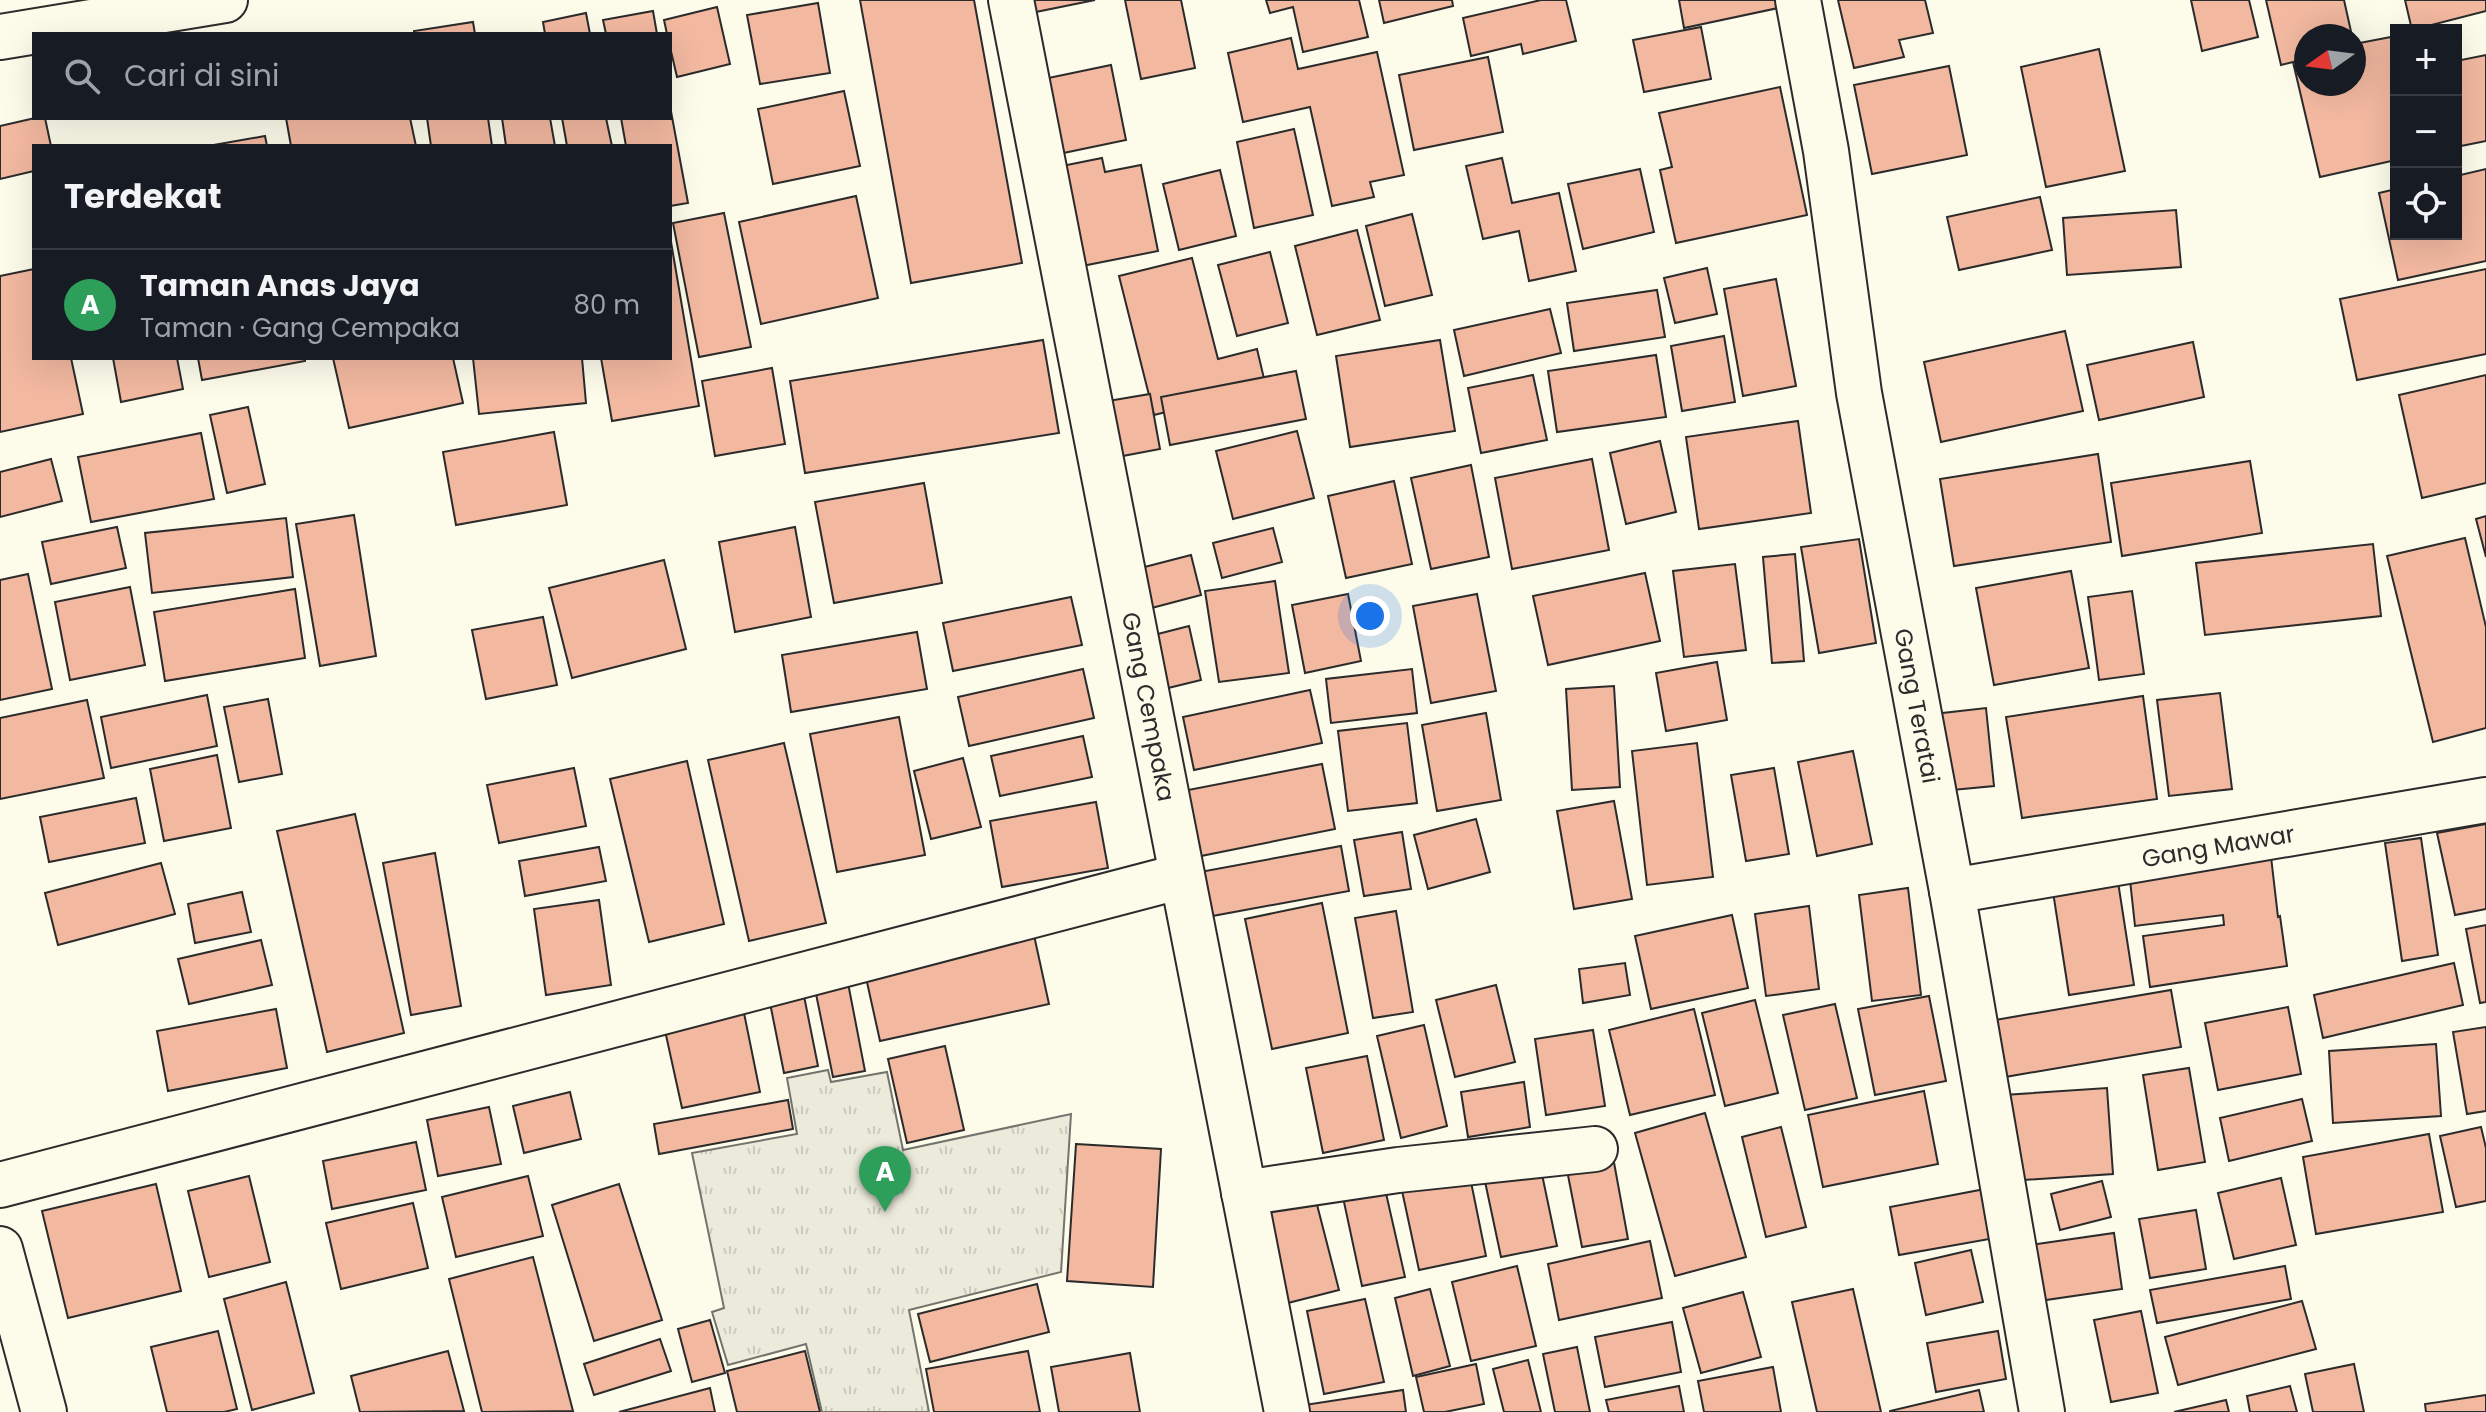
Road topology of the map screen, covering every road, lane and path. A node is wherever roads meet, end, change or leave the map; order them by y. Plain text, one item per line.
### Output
1 (225, 0) edge
2 (1011, 0) edge
3 (1798, 0) edge
4 (156, 5) edge
5 (0, 37) edge
6 (2486, 800) edge
7 (1182, 876) junction
8 (1952, 891) junction
9 (1595, 1149) dead end
10 (0, 1185) edge
11 (1244, 1193) junction
12 (0, 1249) edge
13 (44, 1412) edge
14 (1287, 1412) edge
15 (2042, 1412) edge

1 - 4 street
2 - 7 street, Gang Cempaka
3 - 8 street, Gang Teratai
4 - 5 street
6 - 8 street, Gang Mawar
7 - 10 street
7 - 11 street, Gang Cempaka
8 - 15 street, Gang Teratai
9 - 11 street
11 - 14 street, Gang Cempaka
12 - 13 street

